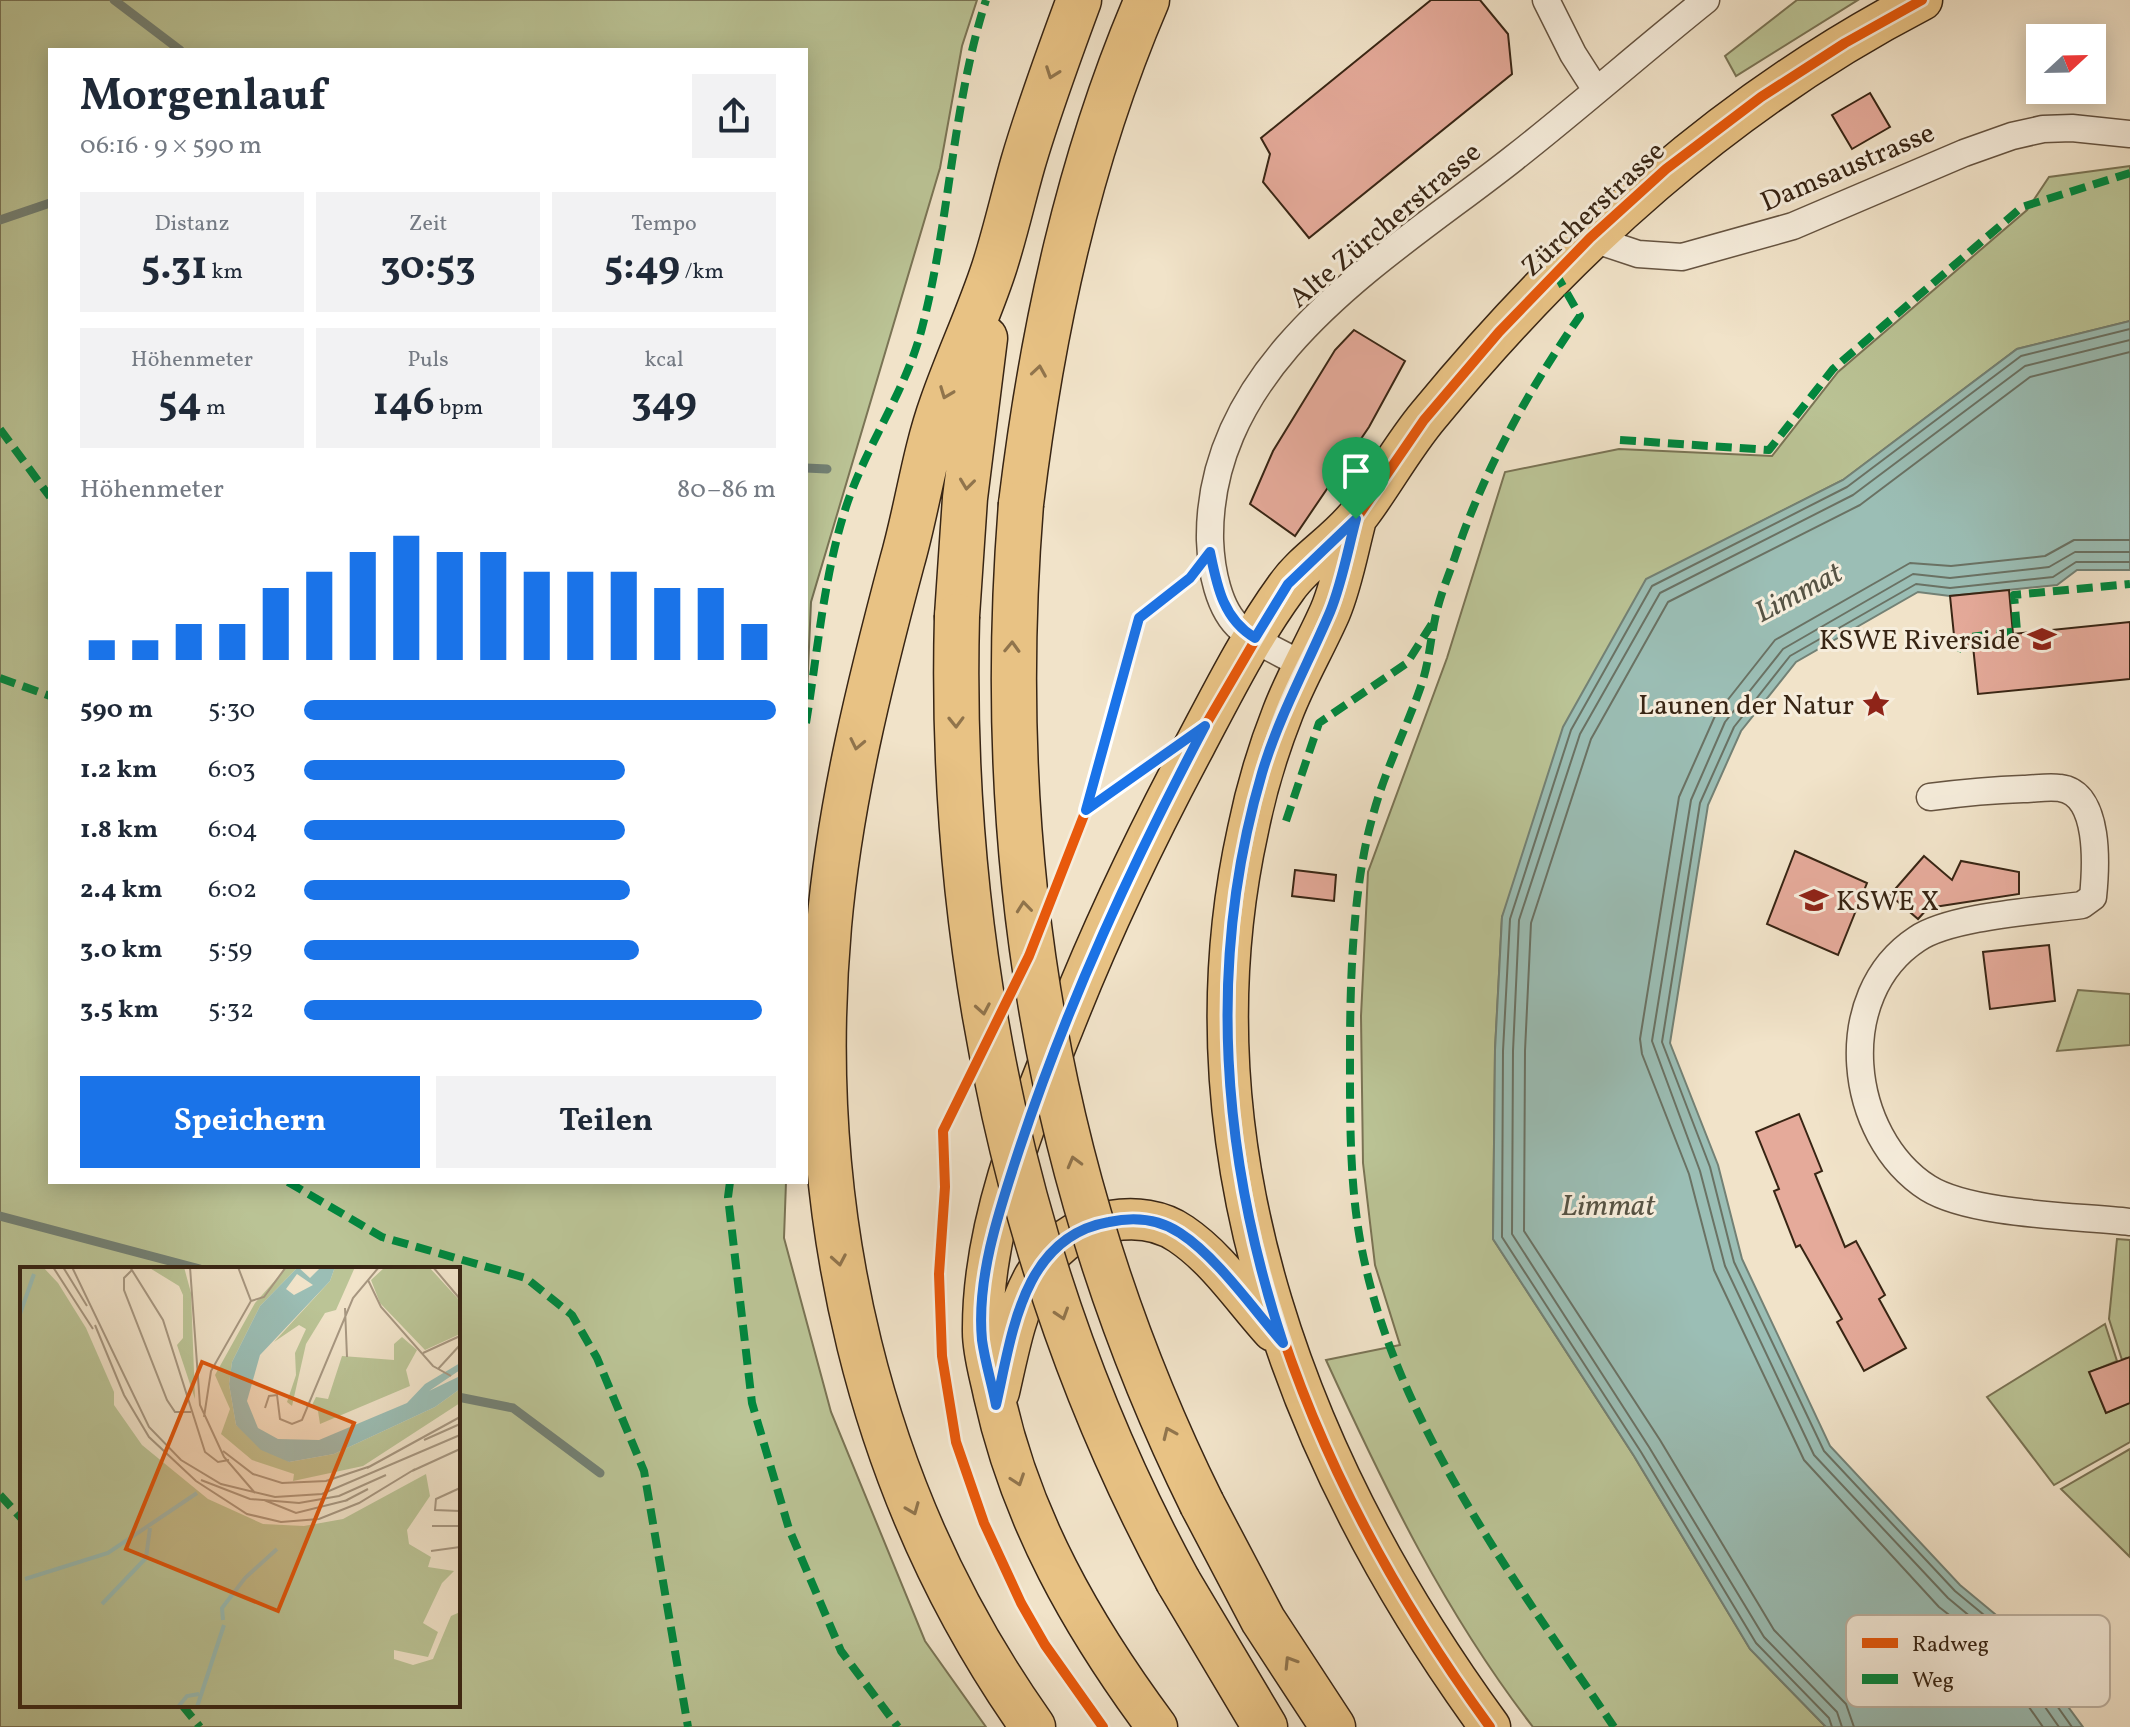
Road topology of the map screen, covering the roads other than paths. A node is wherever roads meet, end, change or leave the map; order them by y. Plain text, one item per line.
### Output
1 (1079, 0) edge
2 (1147, 0) edge
3 (1546, 0) edge
4 (1706, 0) edge
5 (1922, 0) edge
6 (1596, 90) junction
7 (2130, 134) edge
8 (1590, 238) junction
9 (994, 268) junction
10 (1356, 519) junction
11 (1255, 638) junction
12 (1304, 666) junction
13 (1930, 797) dead end
14 (2130, 1222) edge
15 (1283, 1343) junction
16 (996, 1405) junction
17 (1033, 1727) edge
18 (1157, 1727) edge
19 (1265, 1727) edge
20 (1333, 1727) edge
21 (1490, 1727) edge

1 -> 9 highway
20 -> 2 highway, bridge
3 - 6 street
4 - 6 street, Alte Zürcherstrasse
5 - 8 main road, Zürcherstrasse
6 - 11 street, Alte Zürcherstrasse
7 - 8 street, Damsaustrasse
8 - 10 main road, Zürcherstrasse
9 -> 17 highway
9 -> 19 highway, bridge
10 - 11 main road
10 - 12 main road
11 - 12 street, Alte Zürcherstrasse
11 - 16 main road
12 - 15 main road
13 - 14 street
15 - 16 main road
15 - 21 main road
16 -> 18 main road

